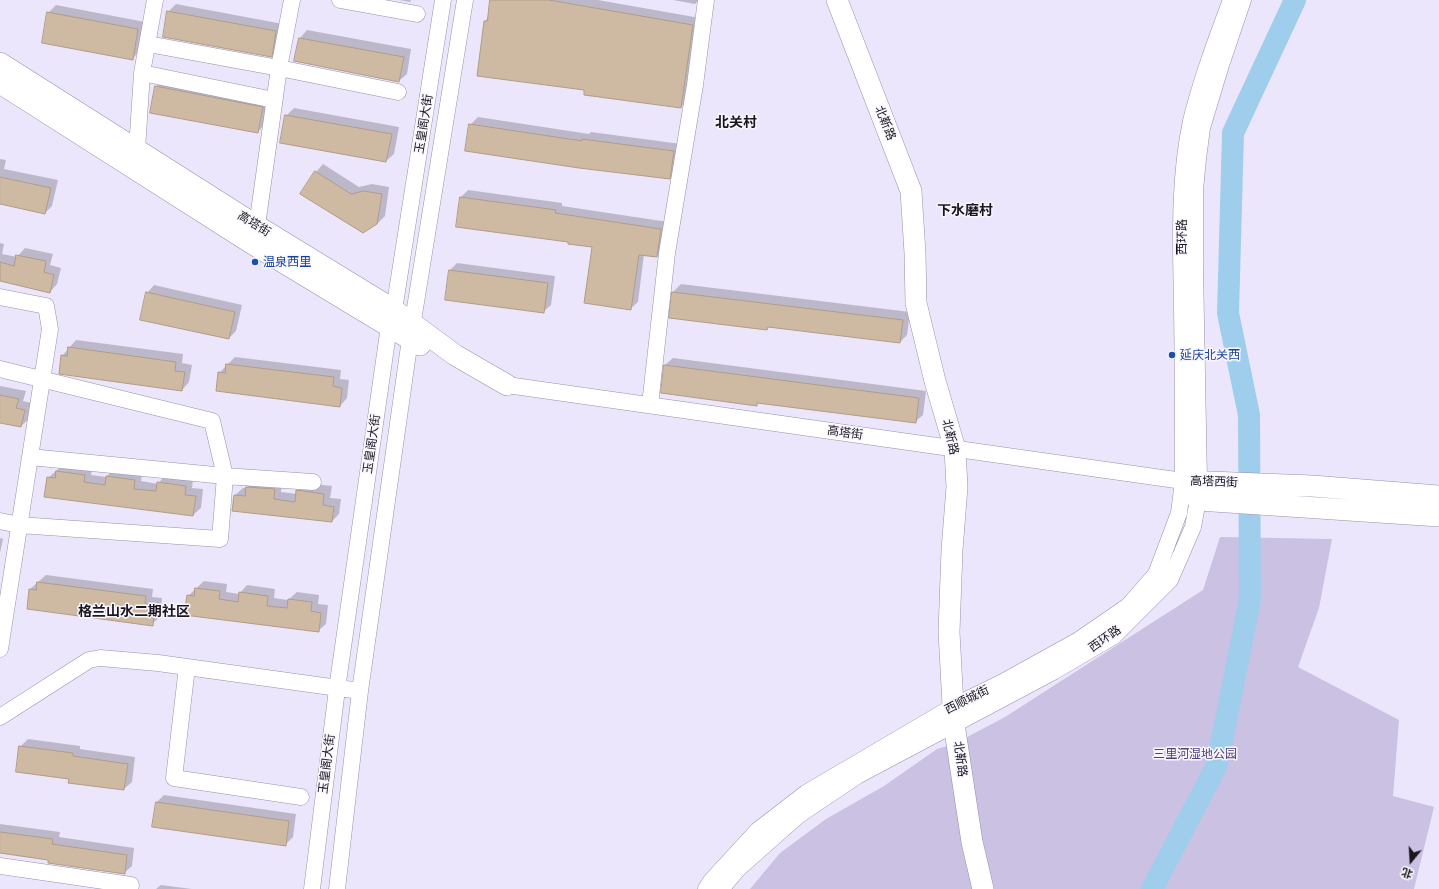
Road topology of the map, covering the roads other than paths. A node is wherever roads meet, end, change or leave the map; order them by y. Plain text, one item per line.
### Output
1 (155, 0) edge
2 (292, 0) edge
3 (340, 0) edge
4 (443, 0) edge
5 (465, 0) edge
6 (706, 0) edge
7 (837, 0) edge
8 (1231, 0) edge
9 (1243, 0) edge
10 (417, 14) dead end
11 (148, 44) junction
12 (0, 63) edge
13 (279, 68) junction
14 (142, 73) junction
15 (0, 83) edge
16 (398, 92) dead end
17 (274, 100) junction
18 (132, 157) junction
19 (253, 233) junction
20 (0, 296) edge
21 (391, 318) junction
22 (412, 331) junction
23 (0, 369) edge
24 (42, 379) junction
25 (507, 385) joint
26 (650, 405) junction
27 (955, 449) junction
28 (30, 457) junction
29 (225, 476) junction
30 (313, 482) dead end
31 (1194, 487) junction
32 (1223, 492) junction
33 (1439, 496) edge
34 (1439, 516) edge
35 (0, 521) edge
36 (19, 525) junction
37 (0, 649) edge
38 (187, 667) junction
39 (337, 688) junction
40 (360, 692) junction
41 (954, 715) junction
42 (0, 717) edge
43 (301, 797) dead end
44 (0, 866) edge
45 (130, 889) edge
46 (312, 889) edge
47 (336, 889) edge
48 (706, 889) edge
49 (721, 889) edge
50 (983, 889) edge

1 - 11 street
2 - 13 street
3 - 10 street
4 - 21 street, 玉皇阁大街
5 - 22 street, 玉皇阁大街
6 - 26 street
7 - 27 main road, 北靳路
8 - 31 street, 西环路
9 - 31 street, 西环路
11 - 13 street
11 - 14 street
12 - 18 main road, 高塔街
13 - 16 street
13 - 17 street
14 - 17 street
14 - 18 street
15 - 18 main road, 高塔街
17 - 19 street
18 - 19 main road, 高塔街
19 - 21 main road, 高塔街
20 - 24 street
21 - 22 main road, 高塔街
21 - 39 street, 玉皇阁大街
22 - 25 main road, 高塔街
22 - 40 street, 玉皇阁大街
23 - 24 street
24 - 28 street
24 - 29 street
25 - 26 street, 高塔街
26 - 27 street, 高塔街
27 - 31 street, 高塔街
27 - 41 main road, 北靳路
28 - 29 street
28 - 36 street
29 - 30 street
29 - 36 street
31 - 32 main road, 高塔西街
31 - 41 street, 西顺城街
31 - 41 street, 西环路
32 - 33 main road, 高塔西街
32 - 34 main road, 高塔西街
35 - 36 street
36 - 37 street
38 - 39 street
38 - 42 street
38 - 43 street
39 - 40 street
39 - 46 street, 玉皇阁大街
40 - 47 street, 玉皇阁大街
41 - 48 street, 西顺城街
41 - 49 street, 西顺城街
41 - 50 main road, 北靳路
44 - 45 street

